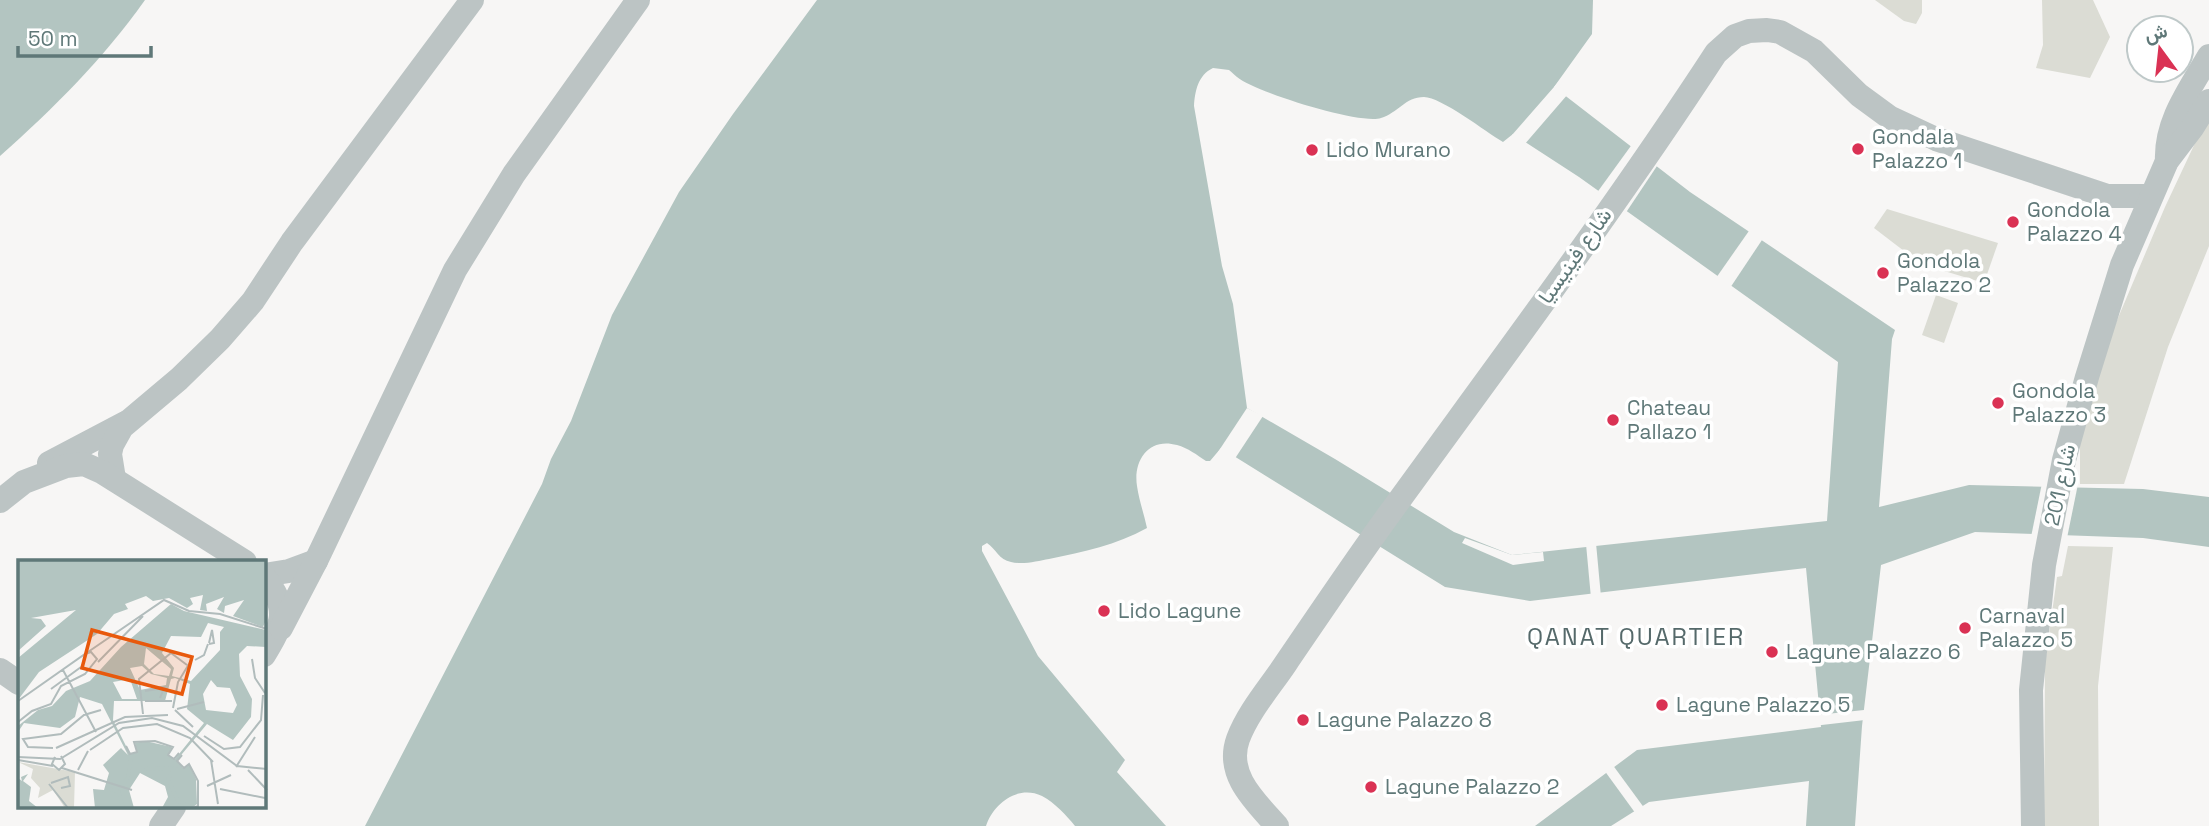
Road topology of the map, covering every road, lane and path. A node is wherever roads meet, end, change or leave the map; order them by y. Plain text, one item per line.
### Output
1 (472, 0) edge
2 (638, 0) edge
3 (2209, 56) edge
4 (2209, 102) edge
5 (2167, 160) junction
6 (2107, 196) junction
7 (2151, 196) junction
8 (2138, 228) junction
9 (129, 421) junction
10 (114, 479) junction
11 (24, 482) junction
12 (0, 501) edge
13 (242, 560) edge
14 (316, 561) junction
15 (266, 576) edge
16 (266, 579) edge
17 (281, 628) junction
18 (266, 653) edge
19 (0, 670) edge
20 (18, 682) edge
21 (173, 808) edge
22 (161, 826) edge
23 (1277, 826) edge
24 (2033, 826) edge

1 - 9 street
2 - 14 street
3 - 5 street, شارع 201
4 - 5 street, شارع 201
5 - 7 street, شارع 201
6 - 7 street, شارع فينيسيا
6 - 8 street, شارع فينيسيا
6 - 23 street, شارع فينيسيا
7 - 8 street, شارع 201
8 - 24 street, شارع 201
9 - 10 street
9 - 11 street
10 - 11 street
10 - 13 street
11 - 12 street
14 - 15 street
14 - 17 street
16 - 17 street
17 - 18 street
19 - 20 street
21 - 22 street

